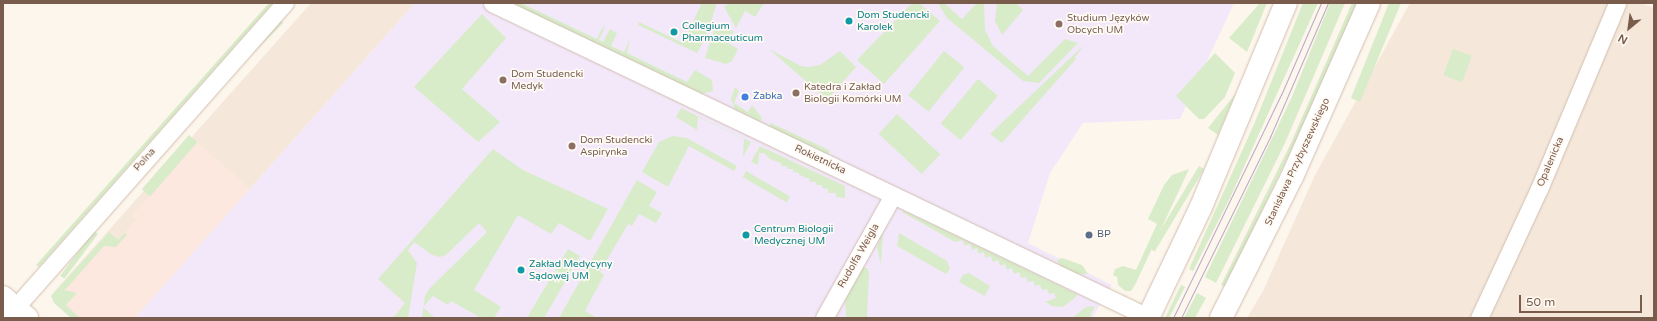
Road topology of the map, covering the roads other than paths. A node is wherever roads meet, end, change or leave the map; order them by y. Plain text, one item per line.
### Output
1 (285, 3) edge
2 (492, 3) edge
3 (1286, 3) edge
4 (1368, 3) edge
5 (1617, 3) edge
6 (893, 195) junction
7 (13, 310) edge
8 (1148, 317) edge
9 (824, 318) edge
10 (1221, 318) edge
11 (1478, 318) edge

1 - 7 street, Polna
2 - 6 street, Rokietnicka
3 - 8 main road
4 - 10 main road, Stanisława Przybyszewskiego
5 - 11 street, Opalenicka
6 - 8 street, Rokietnicka
6 - 9 street, Rudolfa Weigla

